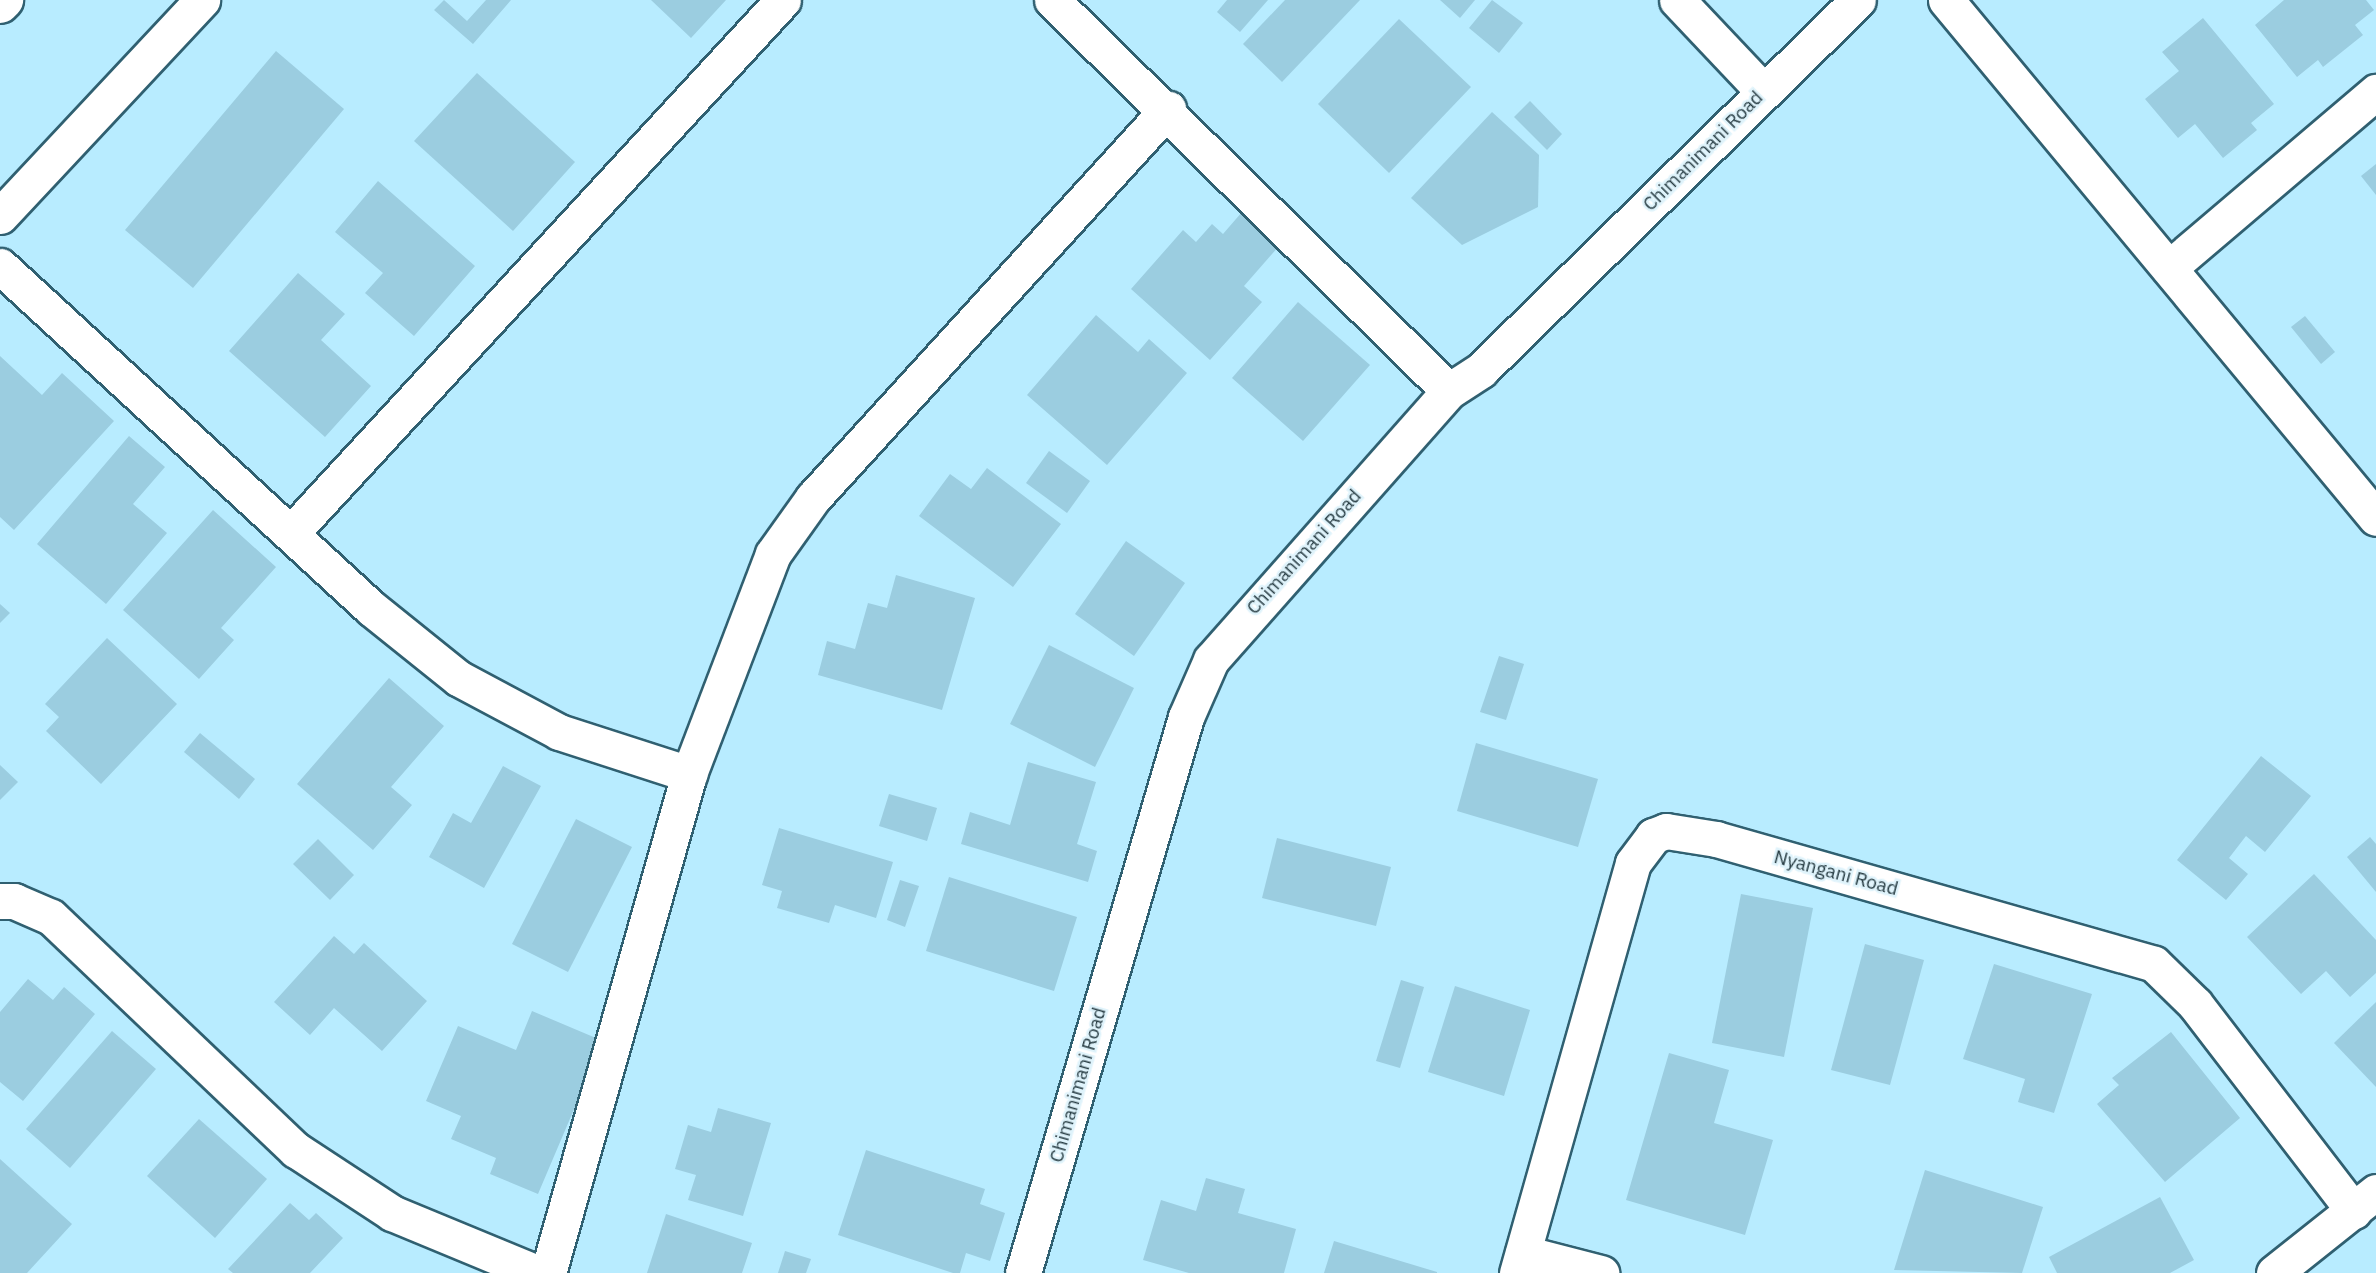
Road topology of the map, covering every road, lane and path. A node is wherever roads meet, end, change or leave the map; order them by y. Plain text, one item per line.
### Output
1 (4, 0) edge
2 (202, 0) edge
3 (783, 0) edge
4 (1052, 0) edge
5 (1677, 0) edge
6 (1858, 0) edge
7 (1946, 0) edge
8 (0, 4) edge
9 (1763, 91) junction
10 (2376, 92) edge
11 (1168, 108) junction
12 (0, 216) edge
13 (0, 266) edge
14 (2169, 268) junction
15 (1449, 390) junction
16 (2376, 518) edge
17 (292, 532) junction
18 (689, 774) junction
19 (0, 901) edge
20 (2365, 1202) edge
21 (1520, 1263) edge
22 (537, 1273) edge
23 (548, 1273) edge
24 (1023, 1273) edge
25 (1601, 1273) edge
26 (2274, 1273) edge

1 - 8 street
2 - 12 street
3 - 17 street
4 - 11 street
5 - 9 street
6 - 9 street, Chimanimani Road
7 - 14 street
9 - 15 street, Chimanimani Road
10 - 14 street
11 - 15 street
11 - 18 street
13 - 17 street
14 - 16 street
15 - 24 street, Chimanimani Road
17 - 18 street
18 - 23 street
19 - 22 street
20 - 21 street, Nyangani Road
20 - 26 street
21 - 25 street

